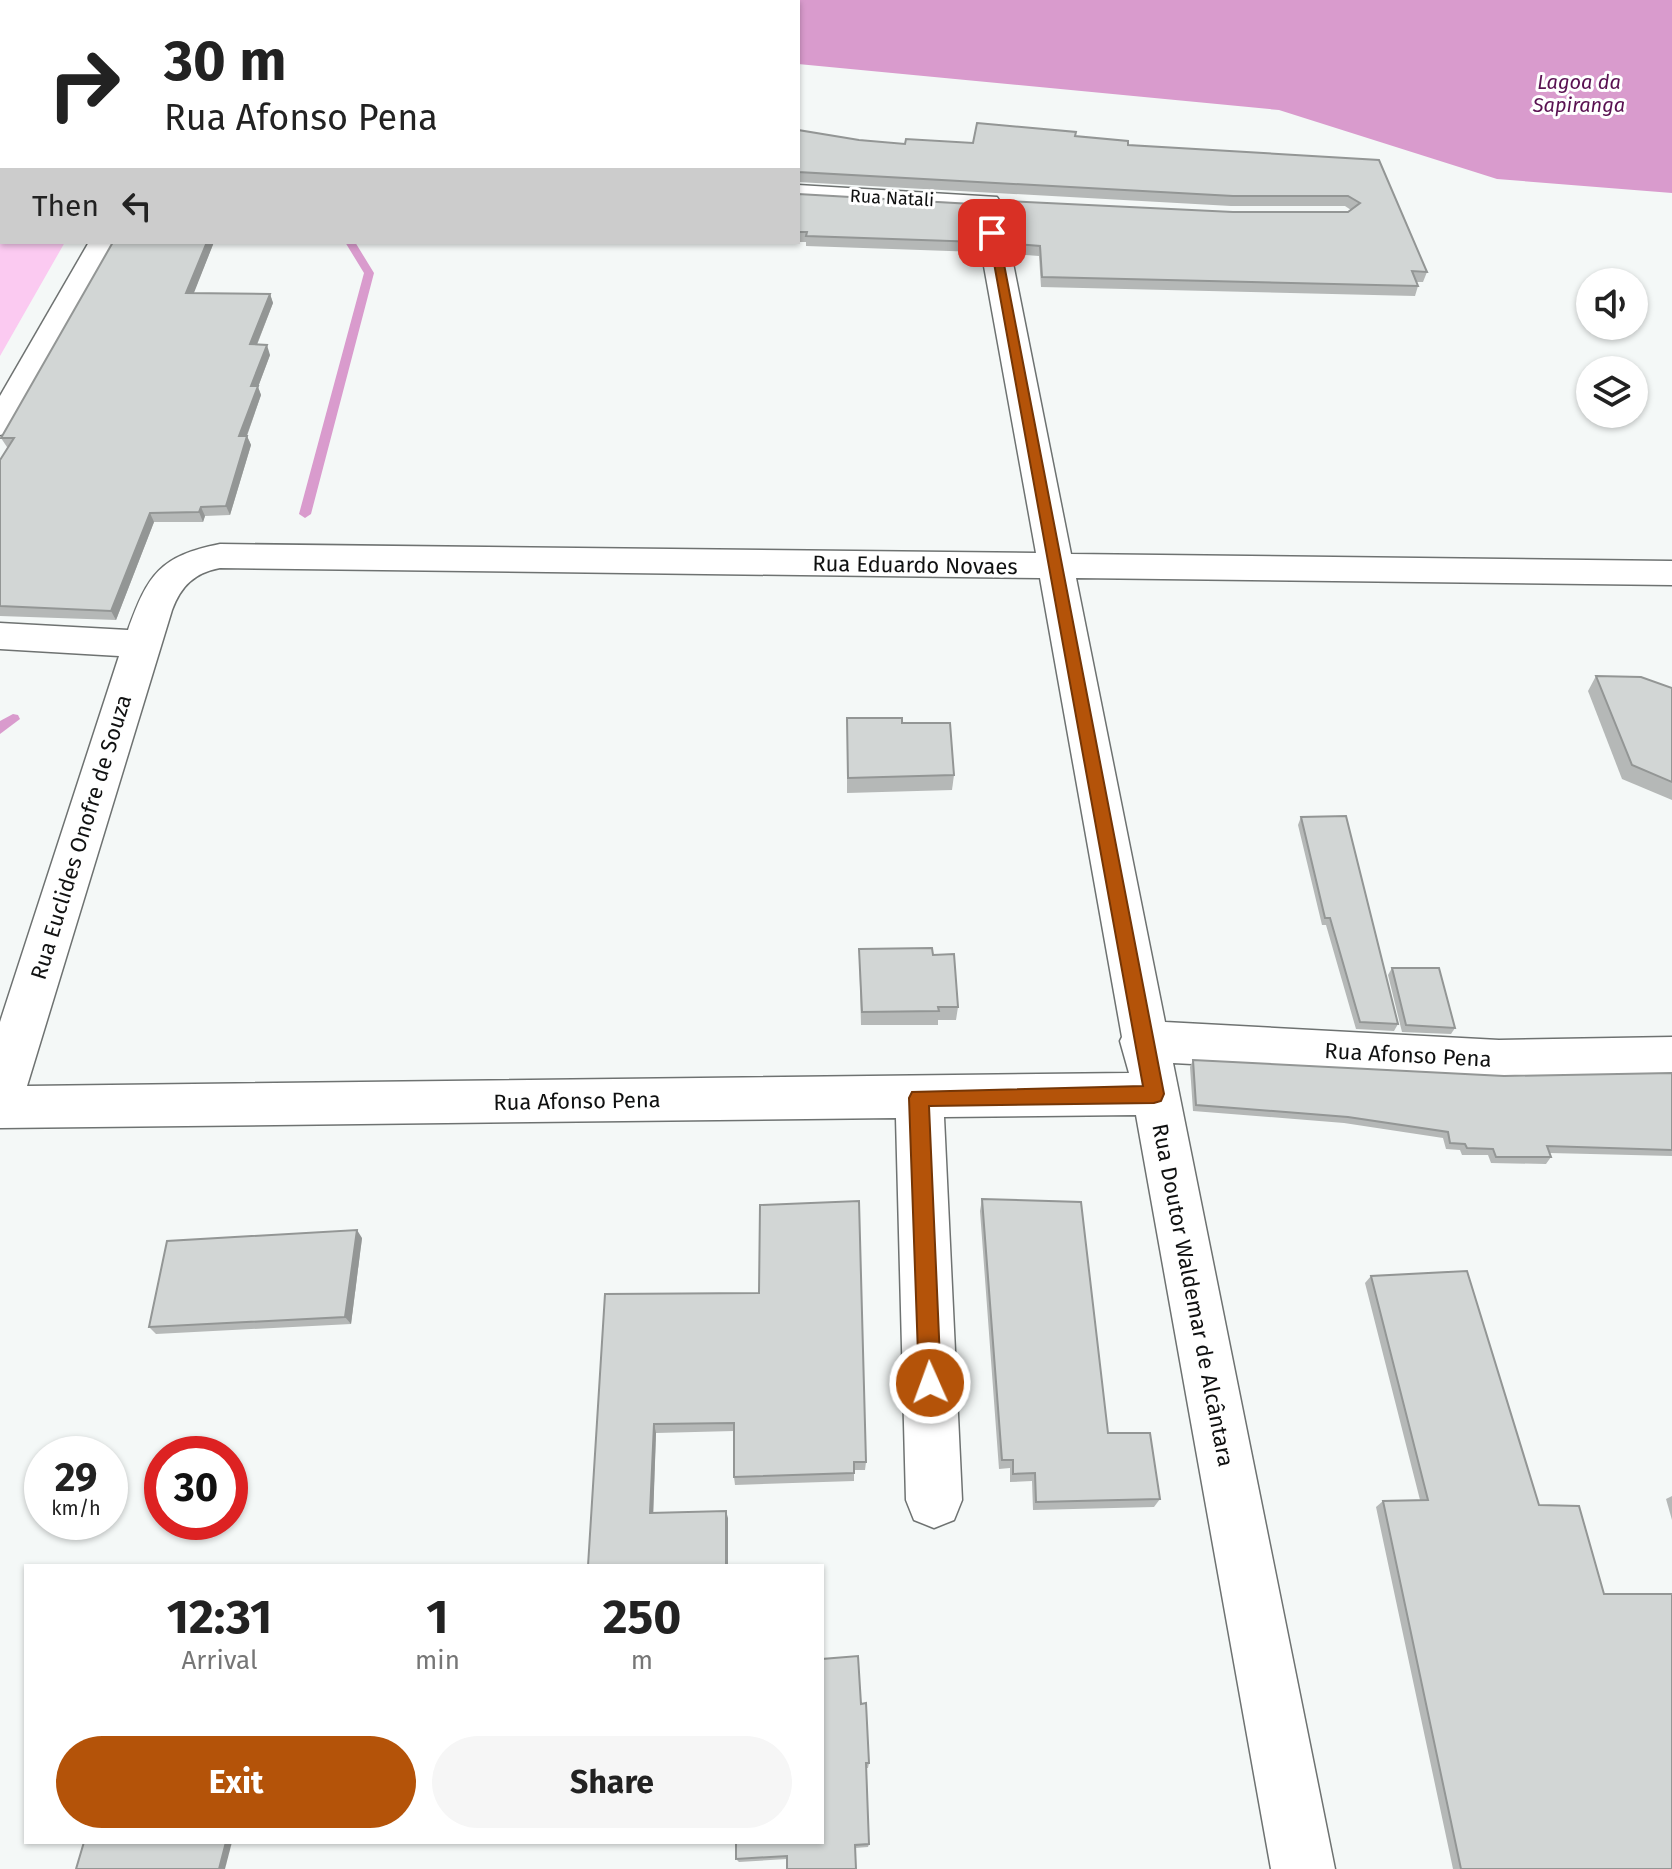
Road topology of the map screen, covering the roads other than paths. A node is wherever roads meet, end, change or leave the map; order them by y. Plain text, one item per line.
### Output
1 (800, 193) edge
2 (987, 203) joint
3 (103, 244) edge
4 (0, 425) edge
5 (1056, 567) junction
6 (1672, 573) edge
7 (165, 580) joint
8 (0, 636) edge
9 (142, 644) junction
10 (1143, 1041) junction
11 (1672, 1057) edge
12 (1154, 1094) junction
13 (0, 1095) edge
14 (919, 1098) junction
15 (0, 1107) edge
16 (934, 1500) dead end
17 (1303, 1869) edge

1 - 2 street, Rua Natali
2 - 5 street, Rua Doutor Waldemar de Alcântara
3 - 4 street
5 - 6 street, Rua Eduardo Novaes
5 - 7 street, Rua Eduardo Novaes
5 - 10 street, Rua Doutor Waldemar de Alcântara
7 - 9 street, Rua Euclides Onofre de Souza
8 - 9 street
9 - 13 street, Rua Euclides Onofre de Souza
10 - 11 street, Rua Afonso Pena
10 - 12 street, Rua Doutor Waldemar de Alcântara
12 - 14 street, Rua Afonso Pena
12 - 17 street, Rua Doutor Waldemar de Alcântara
14 - 15 street, Rua Afonso Pena
14 - 16 street

